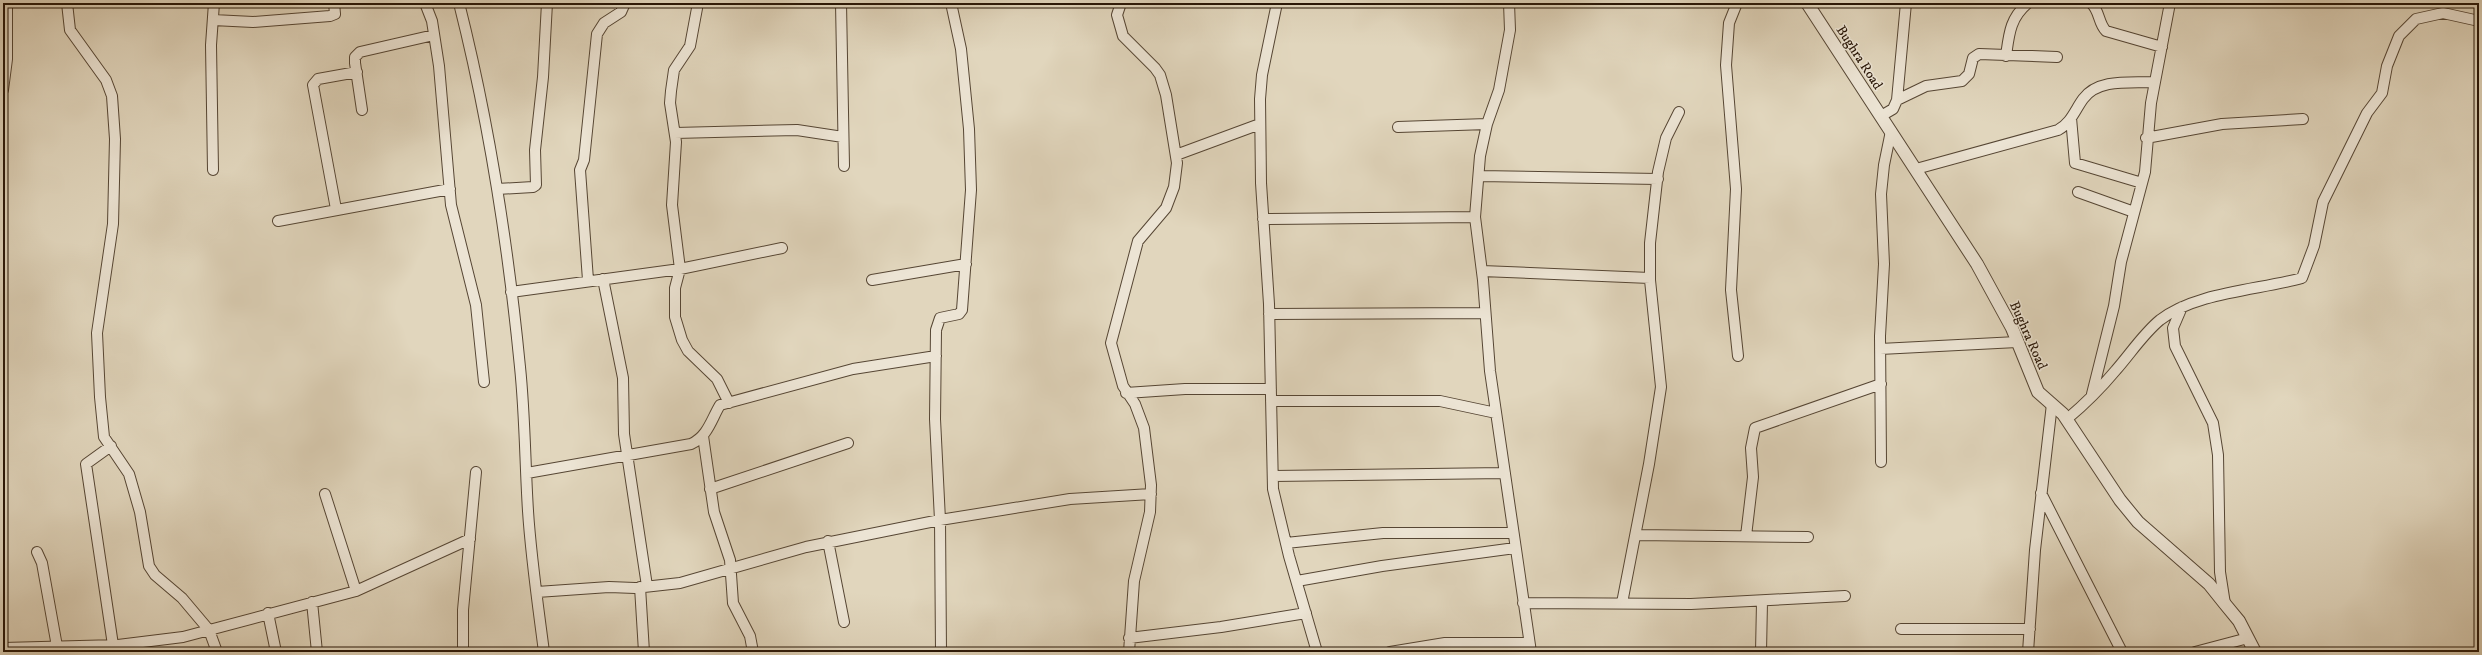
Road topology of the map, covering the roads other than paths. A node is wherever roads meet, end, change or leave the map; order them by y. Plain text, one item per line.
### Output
1 (7, 3) edge
2 (68, 3) edge
3 (214, 3) edge
4 (334, 3) edge
5 (425, 3) edge
6 (459, 3) edge
7 (547, 3) edge
8 (625, 3) edge
9 (698, 3) edge
10 (841, 3) edge
11 (951, 3) edge
12 (1121, 3) edge
13 (1277, 3) edge
14 (1509, 3) edge
15 (1737, 3) edge
16 (1807, 3) edge
17 (1906, 3) edge
18 (2028, 3) edge
19 (2091, 3) edge
20 (2170, 3) edge
21 (213, 20) junction
22 (2479, 22) edge
23 (434, 35) junction
24 (2162, 47) junction
25 (2006, 56) junction
26 (2057, 57) dead end
27 (357, 72) junction
28 (2154, 82) junction
29 (3, 90) edge
30 (1897, 100) junction
31 (362, 110) dead end
32 (1679, 112) dead end
33 (1881, 116) junction
34 (2071, 118) junction
35 (2304, 119) dead end
36 (1260, 124) junction
37 (1487, 124) junction
38 (1398, 127) dead end
39 (1891, 132) junction
40 (675, 133) junction
41 (843, 137) junction
42 (2146, 138) junction
43 (1176, 155) junction
44 (844, 166) dead end
45 (1916, 169) junction
46 (213, 170) dead end
47 (1479, 176) junction
48 (1658, 179) junction
49 (2142, 183) junction
50 (450, 189) junction
51 (497, 189) junction
52 (2078, 192) dead end
53 (336, 209) junction
54 (2134, 212) junction
55 (1475, 217) junction
56 (1263, 219) junction
57 (278, 221) dead end
58 (782, 248) dead end
59 (966, 264) junction
60 (680, 269) junction
61 (1482, 272) junction
62 (1650, 278) junction
63 (603, 279) junction
64 (588, 280) junction
65 (872, 280) dead end
66 (511, 292) junction
67 (2182, 308) junction
68 (1485, 313) junction
69 (1269, 314) junction
70 (2017, 342) junction
71 (1880, 348) junction
72 (936, 356) junction
73 (1738, 356) dead end
74 (484, 382) dead end
75 (1881, 384) junction
76 (1271, 389) junction
77 (1126, 393) junction
78 (2091, 398) junction
79 (1271, 401) junction
80 (729, 402) junction
81 (2052, 404) junction
82 (1496, 413) junction
83 (2067, 419) junction
84 (703, 436) junction
85 (848, 443) dead end
86 (111, 446) junction
87 (628, 454) junction
88 (1881, 462) dead end
89 (476, 472) dead end
90 (1505, 473) junction
91 (527, 474) junction
92 (1273, 476) junction
93 (710, 489) junction
94 (2041, 493) junction
95 (325, 494) dead end
96 (1151, 494) junction
97 (940, 520) junction
98 (1513, 533) junction
99 (1636, 535) junction
100 (1746, 536) junction
101 (1808, 537) dead end
102 (470, 539) junction
103 (828, 541) junction
104 (1286, 543) junction
105 (1515, 548) junction
106 (37, 552) dead end
107 (731, 568) junction
108 (1297, 582) junction
109 (644, 587) junction
110 (356, 591) junction
111 (536, 592) junction
112 (1845, 596) dead end
113 (312, 602) junction
114 (1762, 602) junction
115 (1523, 603) junction
116 (1622, 603) junction
117 (2225, 604) junction
118 (268, 613) junction
119 (1306, 613) junction
120 (844, 622) dead end
121 (1901, 629) dead end
122 (2030, 629) junction
123 (209, 630) junction
124 (1130, 638) junction
125 (2248, 638) junction
126 (113, 645) junction
127 (1530, 647) edge
128 (3, 648) edge
129 (126, 648) edge
130 (57, 649) edge
131 (217, 652) edge
132 (276, 652) edge
133 (317, 652) edge
134 (463, 652) edge
135 (544, 652) edge
136 (644, 652) edge
137 (753, 652) edge
138 (941, 652) edge
139 (1129, 652) edge
140 (1317, 652) edge
141 (1390, 652) edge
142 (1761, 652) edge
143 (2028, 652) edge
144 (2122, 652) edge
145 (2195, 652) edge
146 (2256, 652) edge

1 - 29 street
2 - 86 street
3 - 21 street
4 - 21 street
5 - 23 street
6 - 51 street
7 - 51 street
8 - 64 street
9 - 40 street
10 - 41 street
11 - 59 street
12 - 43 street
13 - 36 street
14 - 37 street
15 - 73 street
16 - 33 street, Bughra Road
17 - 30 street
18 - 25 street
19 - 24 street
20 - 24 street
21 - 46 street
22 - 67 street
23 - 27 street
23 - 50 street
24 - 28 street
25 - 26 street
25 - 30 street
27 - 31 street
27 - 53 street
28 - 34 street
28 - 42 street
30 - 33 street
32 - 48 street
33 - 39 street, Bughra Road
34 - 45 street
34 - 49 street
35 - 42 street
36 - 43 street
36 - 56 street
37 - 38 street
37 - 47 street
39 - 45 street, Bughra Road
39 - 71 street
40 - 41 street
40 - 60 street
41 - 44 street
42 - 49 street
43 - 77 street
45 - 70 street, Bughra Road
47 - 48 street
47 - 55 street
48 - 62 street
49 - 54 street
50 - 53 street
50 - 74 street
51 - 66 street
52 - 54 street
53 - 57 street
54 - 78 street
55 - 56 street
55 - 61 street
56 - 69 street
58 - 60 street
59 - 65 street
59 - 72 street
60 - 63 street
60 - 80 street
61 - 62 street
61 - 68 street
62 - 99 street
63 - 64 street
63 - 87 street
64 - 66 street
66 - 91 street
67 - 78 street
67 - 117 street
68 - 69 street
68 - 82 street
69 - 76 street
70 - 71 street
70 - 81 street, Bughra Road
71 - 75 street
72 - 80 street
72 - 97 street
75 - 88 street
75 - 100 street
76 - 77 street
76 - 79 street
77 - 96 street
78 - 83 street
79 - 82 street
79 - 92 street
80 - 84 street
81 - 83 street, Bughra Road
81 - 94 street
82 - 90 street
83 - 117 street, Bughra Road
84 - 87 street
84 - 93 street
85 - 93 street
86 - 123 street
86 - 126 street
87 - 91 street
87 - 109 street
89 - 102 street
90 - 92 street
90 - 98 street
91 - 111 street
92 - 104 street
93 - 107 street
94 - 122 street
94 - 144 street
95 - 110 street
96 - 97 street
96 - 124 street
97 - 103 street
97 - 138 street
98 - 104 street
98 - 105 street
99 - 100 street
99 - 116 street
100 - 101 street
102 - 110 street
102 - 134 street
103 - 107 street
103 - 120 street
104 - 108 street
105 - 108 street
105 - 115 street
106 - 130 street
107 - 109 street
107 - 137 street
108 - 119 street
109 - 111 street
109 - 136 street
110 - 113 street
111 - 135 street
112 - 114 street
113 - 118 street
113 - 133 street
114 - 116 street
114 - 142 street
115 - 116 street
115 - 127 street
117 - 125 street, Bughra Road
118 - 123 street
118 - 132 street
119 - 124 street
119 - 140 street
121 - 122 street
122 - 143 street
123 - 129 street
123 - 131 street
124 - 139 street
125 - 145 street
125 - 146 street, Bughra Road
126 - 129 street
126 - 130 street
127 - 141 street
128 - 130 street

